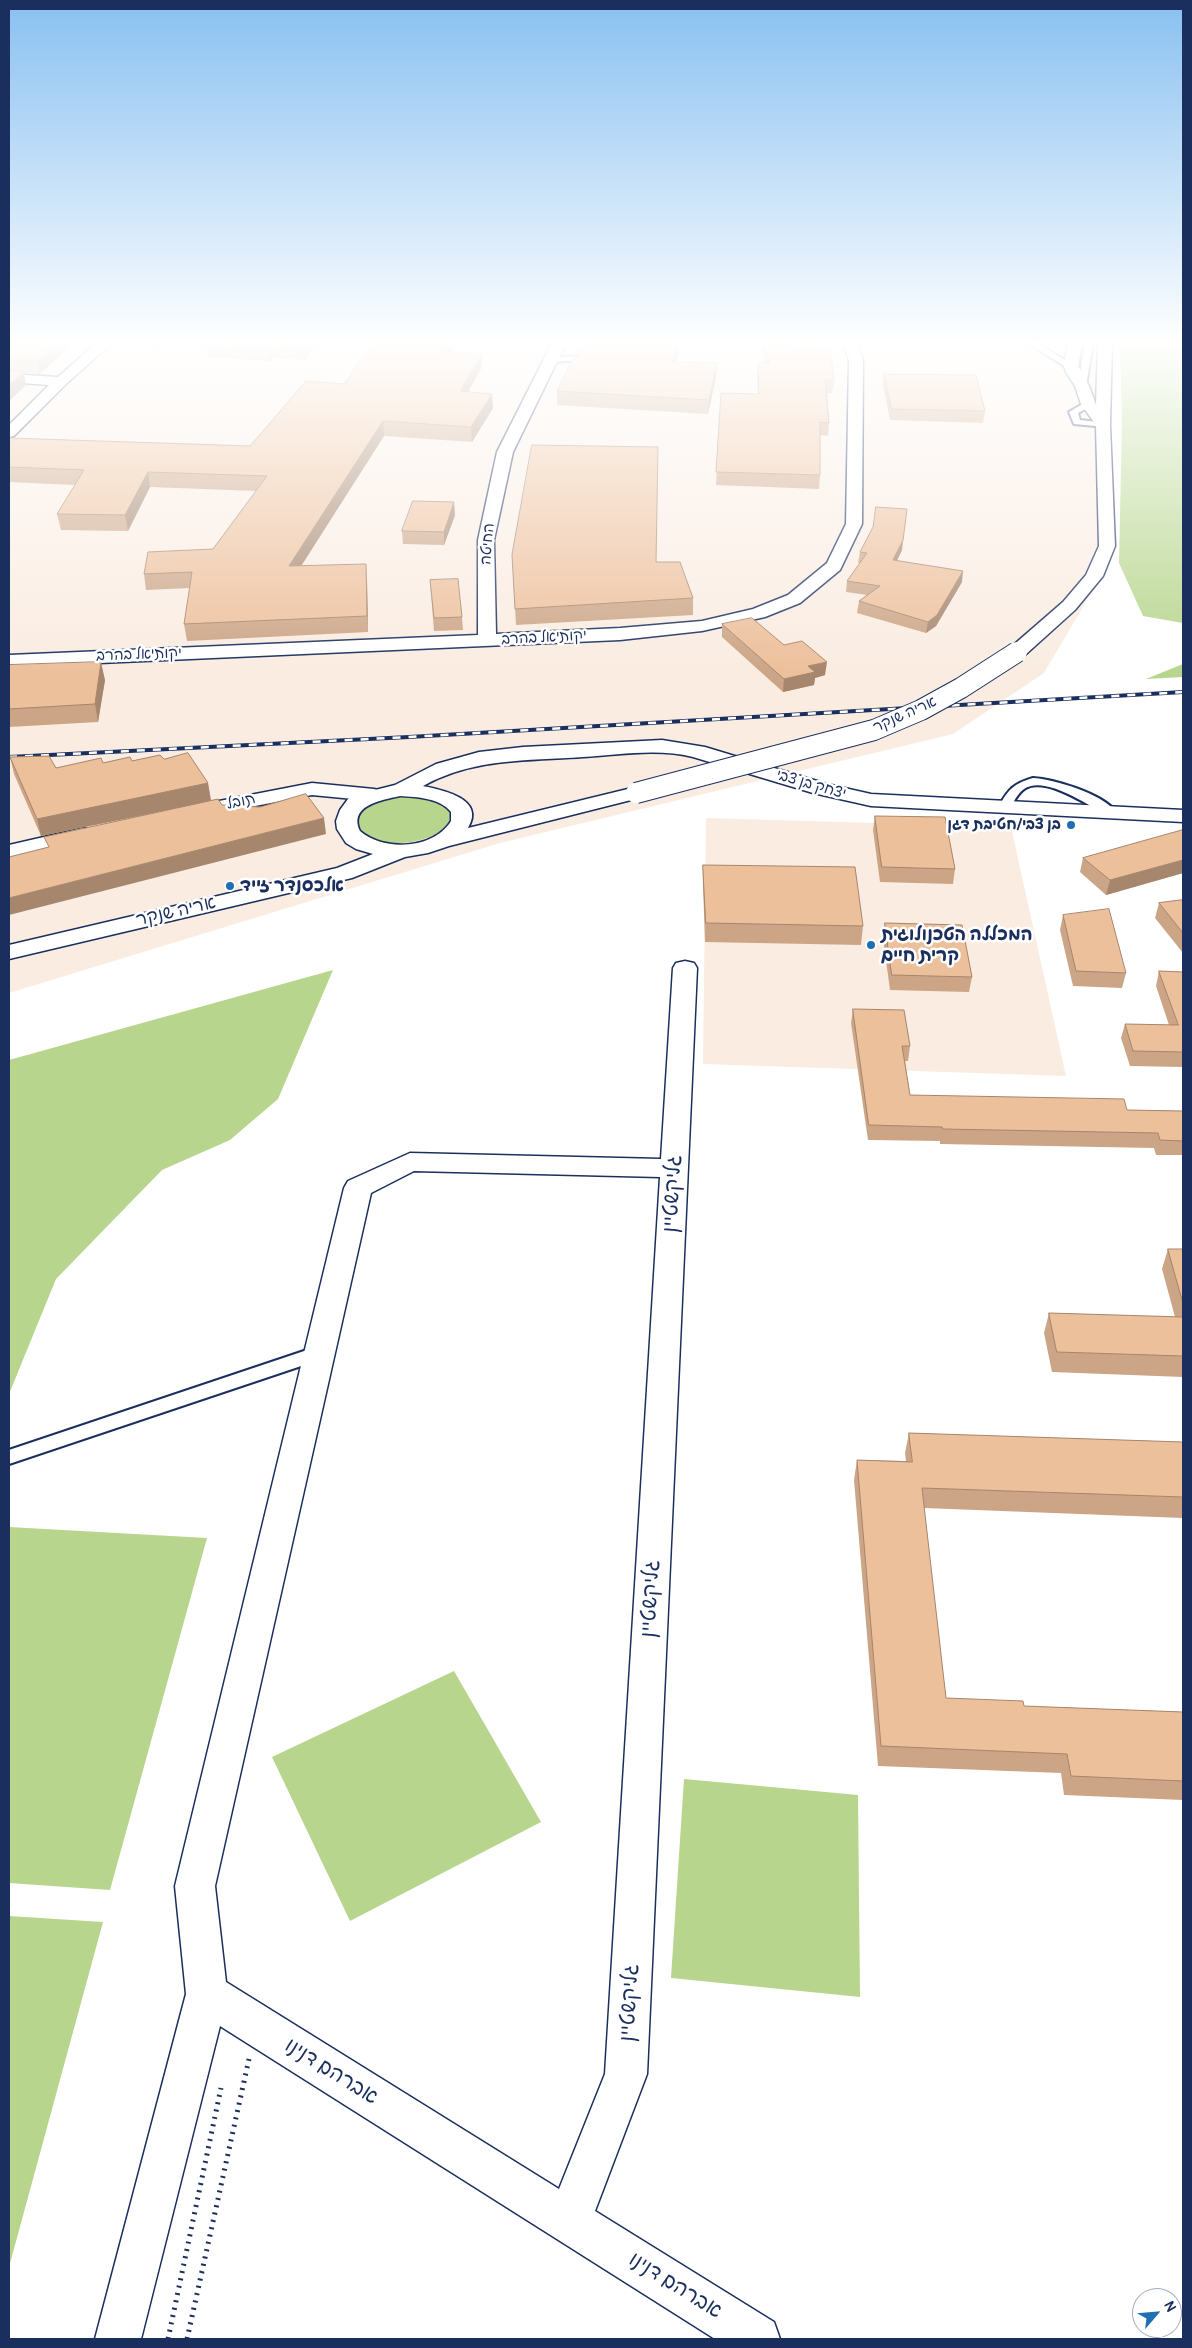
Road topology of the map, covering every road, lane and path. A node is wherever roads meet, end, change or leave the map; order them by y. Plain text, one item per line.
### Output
1 (505, 453) edge
2 (856, 453) edge
3 (1104, 453) edge
4 (487, 640) junction
5 (9, 661) edge
6 (452, 766) junction
7 (328, 789) junction
8 (401, 790) junction
9 (374, 795) junction
10 (451, 802) junction
11 (348, 814) junction
12 (1180, 815) edge
13 (168, 817) edge
14 (527, 820) junction
15 (101, 831) edge
16 (443, 841) junction
17 (364, 844) junction
18 (403, 851) junction
19 (9, 852) edge
20 (344, 873) junction
21 (9, 952) edge
22 (685, 968) dead end
23 (674, 1168) junction
24 (319, 1353) junction
25 (9, 1457) edge
26 (207, 1994) junction
27 (256, 2025) junction
28 (223, 2077) dead end
29 (569, 2219) junction
30 (118, 2339) edge
31 (168, 2339) edge
32 (187, 2339) edge
33 (758, 2339) edge

1 - 4 street, החיטה
2 - 4 street, יקותיאל בהרב
3 - 14 street, אריה שנקר, bridge
4 - 5 street, יקותיאל בהרב
6 - 8 street, יצחק בן צבי
6 - 10 street
6 - 12 street, יצחק בן צבי
7 - 9 street, תובל
7 - 11 street
7 - 13 street, תובל
8 - 9 street
8 - 10 street, אריה שנקר
9 - 11 street
10 - 14 street, אריה שנקר
10 - 16 street
11 - 17 street
14 - 16 street, אריה שנקר
15 - 19 street
16 - 18 street, אריה שנקר
17 - 18 street
17 - 20 street, אריה שנקר
18 - 20 street, אריה שנקר
20 - 21 street, אריה שנקר
22 - 23 street, גליקשטיין
23 - 24 street
23 - 29 street, גליקשטיין
24 - 25 lane
24 - 26 street
26 - 27 street, אברהם דנינו
26 - 30 street
27 - 29 street, אברהם דנינו
27 - 32 path
28 - 31 path
29 - 33 street, אברהם דנינו

